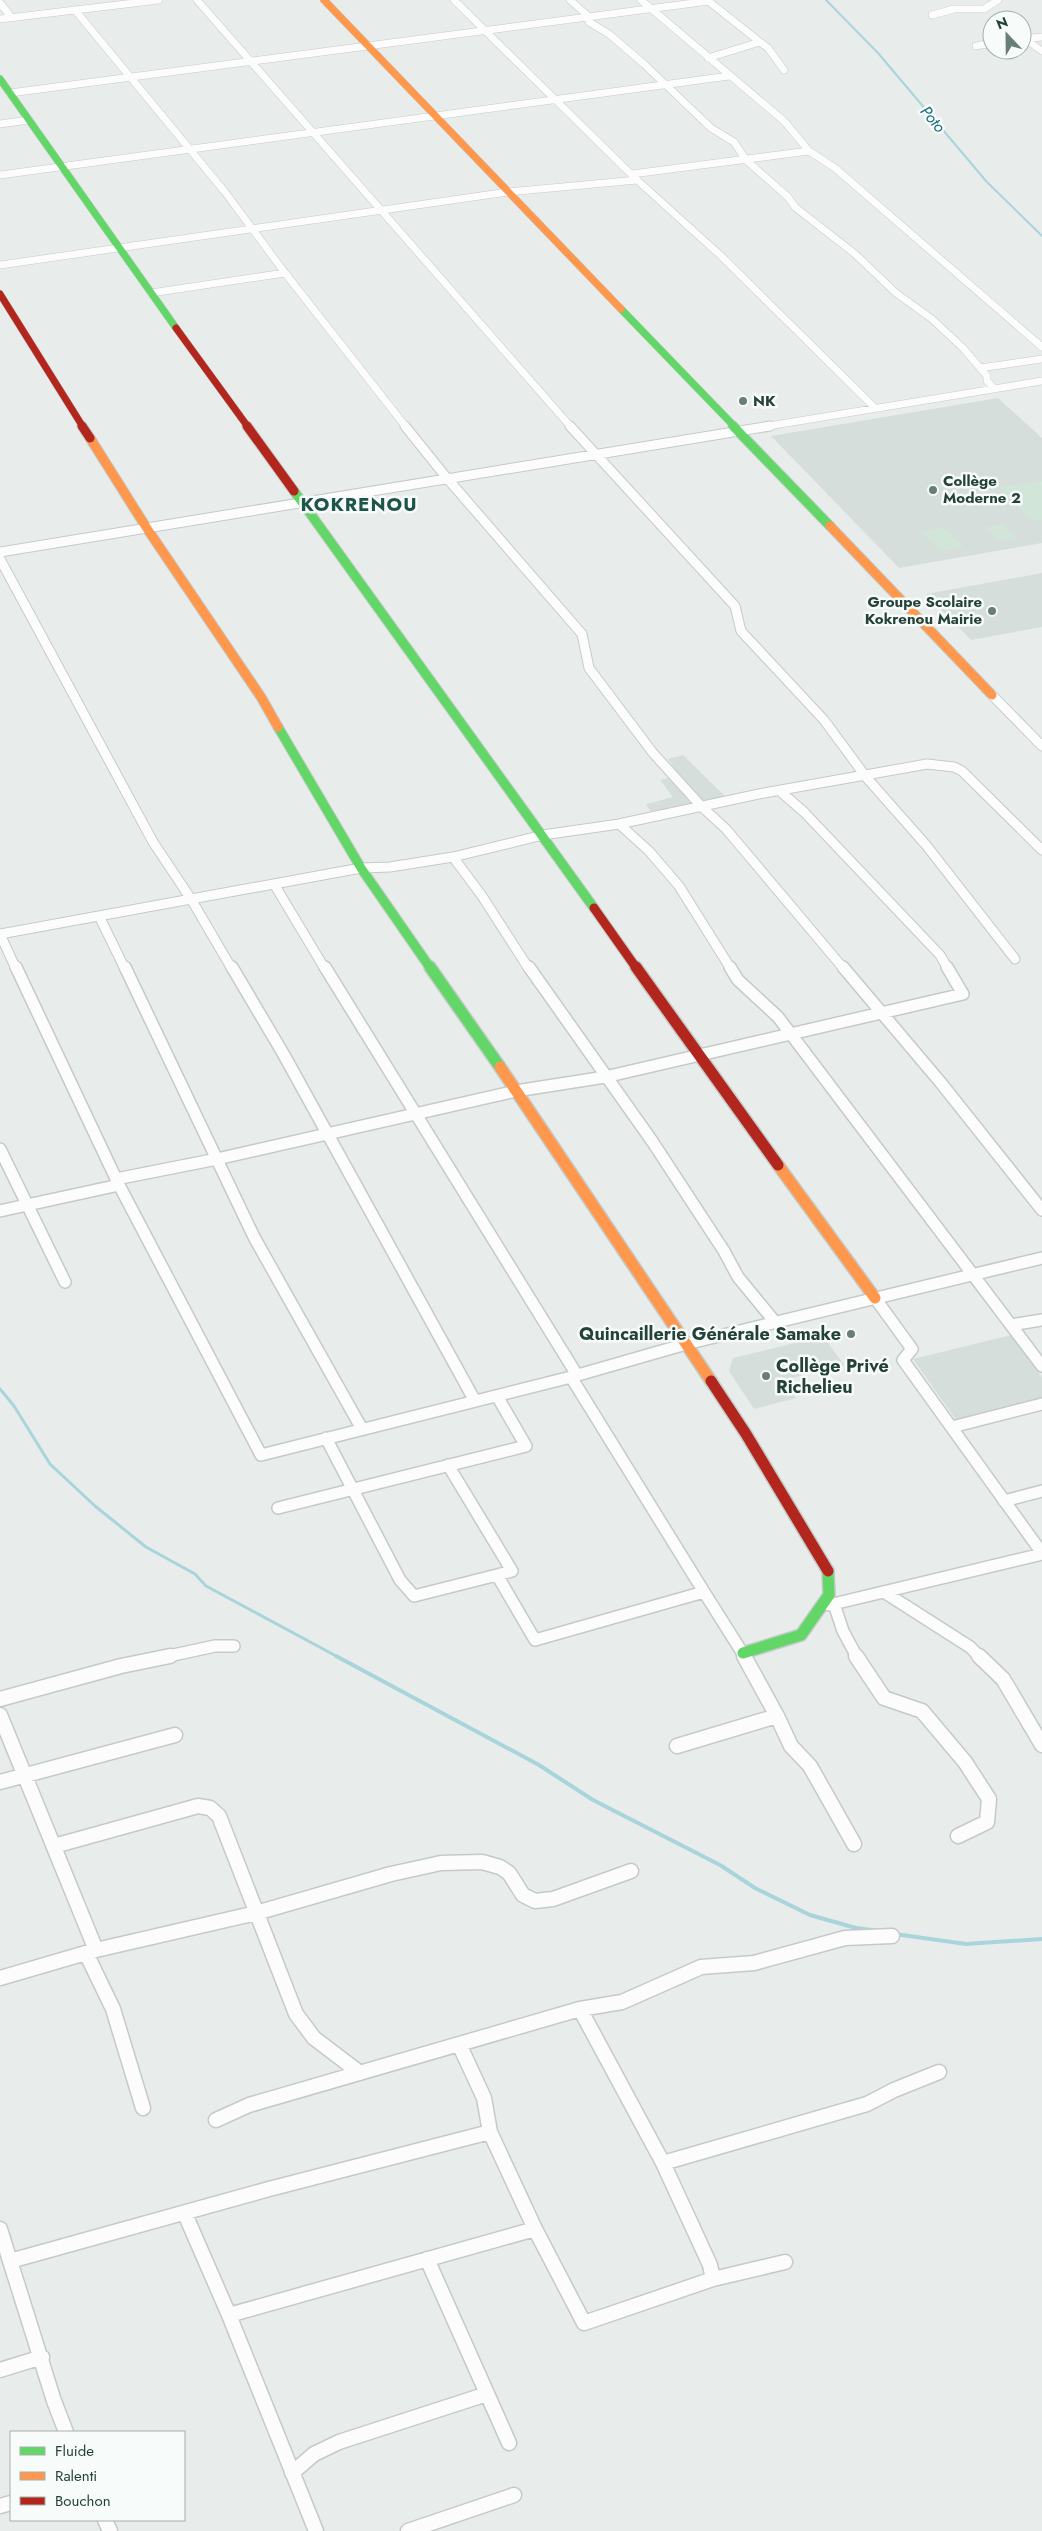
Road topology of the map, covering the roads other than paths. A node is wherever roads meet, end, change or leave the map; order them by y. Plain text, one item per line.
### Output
1 (97, 0) edge
2 (158, 0) edge
3 (197, 0) edge
4 (324, 0) edge
5 (454, 0) edge
6 (570, 0) edge
7 (641, 0) edge
8 (946, 0) edge
9 (998, 0) edge
10 (708, 1) edge
11 (0, 3) edge
12 (103, 6) junction
13 (649, 8) junction
14 (956, 9) junction
15 (74, 10) junction
16 (932, 15) dead end
17 (588, 16) junction
18 (11, 17) junction
19 (0, 19) edge
20 (485, 29) junction
21 (760, 42) junction
22 (982, 45) edge
23 (367, 46) junction
24 (976, 46) dead end
25 (708, 58) junction
26 (249, 61) junction
27 (784, 70) dead end
28 (729, 76) junction
29 (128, 77) junction
30 (0, 79) edge
31 (664, 85) junction
32 (10, 93) junction
33 (556, 100) junction
34 (435, 116) junction
35 (28, 120) junction
36 (0, 124) edge
37 (311, 131) junction
38 (187, 149) junction
39 (808, 151) junction
40 (746, 160) junction
41 (61, 167) junction
42 (0, 175) edge
43 (635, 177) junction
44 (508, 192) junction
45 (380, 210) junction
46 (252, 228) junction
47 (118, 248) junction
48 (0, 265) edge
49 (285, 273) junction
50 (151, 293) junction
51 (0, 294) edge
52 (1042, 347) edge
53 (1042, 359) edge
54 (980, 368) junction
55 (1042, 381) edge
56 (994, 387) junction
57 (874, 407) junction
58 (737, 430) junction
59 (595, 454) junction
60 (446, 477) junction
61 (301, 502) junction
62 (146, 527) junction
63 (0, 552) edge
64 (0, 559) edge
65 (1042, 746) edge
66 (866, 777) junction
67 (780, 791) junction
68 (702, 807) junction
69 (619, 824) junction
70 (543, 835) junction
71 (1042, 850) edge
72 (453, 857) junction
73 (361, 868) junction
74 (274, 884) junction
75 (191, 899) junction
76 (99, 916) junction
77 (0, 934) edge
78 (1016, 959) dead end
79 (883, 1014) junction
80 (790, 1033) junction
81 (696, 1054) junction
82 (605, 1078) junction
83 (516, 1091) junction
84 (413, 1113) junction
85 (327, 1134) junction
86 (0, 1149) edge
87 (217, 1159) junction
88 (117, 1182) junction
89 (28, 1205) junction
90 (1042, 1210) edge
91 (0, 1211) edge
92 (1042, 1258) edge
93 (974, 1275) junction
94 (65, 1282) dead end
95 (875, 1298) junction
96 (1042, 1320) edge
97 (775, 1322) junction
98 (1011, 1326) junction
99 (686, 1344) junction
100 (1042, 1366) edge
101 (574, 1376) junction
102 (497, 1396) junction
103 (475, 1401) junction
104 (1042, 1404) edge
105 (952, 1427) junction
106 (362, 1429) junction
107 (326, 1438) junction
108 (448, 1465) junction
109 (353, 1489) junction
110 (1042, 1491) edge
111 (1004, 1500) junction
112 (278, 1508) dead end
113 (1042, 1554) edge
114 (497, 1575) junction
115 (704, 1592) junction
116 (884, 1592) junction
117 (828, 1605) junction
118 (234, 1646) dead end
119 (743, 1653) junction
120 (0, 1699) edge
121 (0, 1715) edge
122 (777, 1716) junction
123 (175, 1735) dead end
124 (1042, 1745) edge
125 (677, 1746) dead end
126 (25, 1775) junction
127 (0, 1782) edge
128 (958, 1836) dead end
129 (854, 1844) dead end
130 (54, 1846) junction
131 (631, 1871) dead end
132 (256, 1913) junction
133 (892, 1936) dead end
134 (91, 1952) junction
135 (0, 1978) edge
136 (580, 2009) junction
137 (460, 2044) junction
138 (939, 2072) dead end
139 (360, 2074) junction
140 (143, 2108) dead end
141 (216, 2120) dead end
142 (490, 2132) junction
143 (663, 2163) junction
144 (185, 2214) junction
145 (0, 2229) edge
146 (535, 2229) junction
147 (427, 2259) junction
148 (10, 2261) junction
149 (785, 2262) dead end
150 (713, 2279) junction
151 (229, 2315) junction
152 (42, 2357) junction
153 (0, 2370) edge
154 (487, 2394) junction
155 (66, 2431) edge
156 (509, 2443) dead end
157 (292, 2473) junction
158 (514, 2495) dead end
159 (316, 2531) edge
160 (408, 2531) edge

1 - 12 street
2 - 12 street
3 - 26 street
4 - 23 street
5 - 20 street
6 - 17 street
7 - 13 street
8 - 14 street
9 - 14 street
10 - 13 street
10 - 21 street
11 - 18 street
12 - 15 street
13 - 17 street
13 - 25 street
14 - 16 street
15 - 18 street
15 - 29 street
17 - 20 street
17 - 31 street
18 - 19 street
20 - 23 street
20 - 33 street
21 - 25 street
21 - 27 street
22 - 24 street
23 - 26 street
23 - 34 street
25 - 28 street
26 - 29 street
26 - 37 street
28 - 31 street
28 - 39 street
29 - 32 street
29 - 38 street
30 - 32 street
31 - 33 street
31 - 40 street
32 - 35 street
33 - 34 street
33 - 43 street
34 - 37 street
34 - 44 street
35 - 36 street
35 - 41 street
37 - 38 street
37 - 45 street
38 - 41 street
38 - 46 street
39 - 40 street
39 - 52 street
40 - 43 street
40 - 54 street
41 - 42 street
41 - 47 street
43 - 44 street
43 - 57 street
44 - 45 street
44 - 58 street
45 - 46 street
45 - 59 street
46 - 47 street
46 - 49 street
47 - 48 street
47 - 50 street
49 - 50 street
49 - 60 street
50 - 61 street
51 - 62 street
53 - 54 street
54 - 56 street
55 - 56 street
56 - 57 street
57 - 58 street
58 - 59 street
58 - 65 street
59 - 60 street
59 - 66 street
60 - 61 street
60 - 68 street
61 - 62 street
61 - 70 street
62 - 63 street
62 - 73 street
64 - 75 street
66 - 67 street
66 - 71 street
66 - 78 street
67 - 68 street
67 - 79 street
68 - 69 street
68 - 79 street
69 - 70 street
69 - 80 street
70 - 72 street
70 - 81 street
72 - 73 street
72 - 82 street
73 - 74 street
73 - 83 street
74 - 75 street
74 - 84 street
75 - 76 street
75 - 85 street
76 - 77 street
76 - 87 street
77 - 88 street
79 - 80 street
79 - 90 street
80 - 81 street
80 - 93 street
81 - 82 street
81 - 95 street
82 - 83 street
82 - 97 street
83 - 84 street
83 - 99 street
84 - 85 street
84 - 101 street
85 - 87 street
85 - 103 street
86 - 89 street
87 - 88 street
87 - 106 street
88 - 89 street
88 - 107 street
89 - 91 street
89 - 94 street
92 - 93 street
93 - 95 street
93 - 98 street
95 - 97 street
95 - 105 street
96 - 98 street
97 - 99 street
98 - 100 street
99 - 101 street
99 - 117 street
101 - 102 street
101 - 115 street
102 - 103 street
102 - 108 street
103 - 106 street
104 - 105 street
105 - 111 street
106 - 107 street
107 - 109 street
108 - 109 street
108 - 114 street
109 - 112 street
109 - 114 street
110 - 111 street
111 - 113 street
113 - 116 street
114 - 115 street
115 - 119 street
116 - 117 street
116 - 124 street
117 - 119 street
117 - 128 street
118 - 120 street
119 - 122 street
121 - 126 street
122 - 125 street
122 - 129 street
123 - 126 street
126 - 127 street
126 - 130 street
130 - 132 street
130 - 134 street
131 - 132 street
132 - 134 street
132 - 139 street
133 - 136 street
134 - 135 street
134 - 140 street
136 - 137 street
136 - 143 street
137 - 139 street
137 - 142 street
138 - 143 street
139 - 141 street
142 - 144 street
142 - 146 street
143 - 150 street
144 - 148 street
144 - 151 street
145 - 148 street
146 - 147 street
146 - 150 street
147 - 151 street
147 - 154 street
148 - 152 street
149 - 150 street
151 - 157 street
152 - 153 street
152 - 155 street
154 - 156 street
154 - 157 street
157 - 159 street
158 - 160 street

